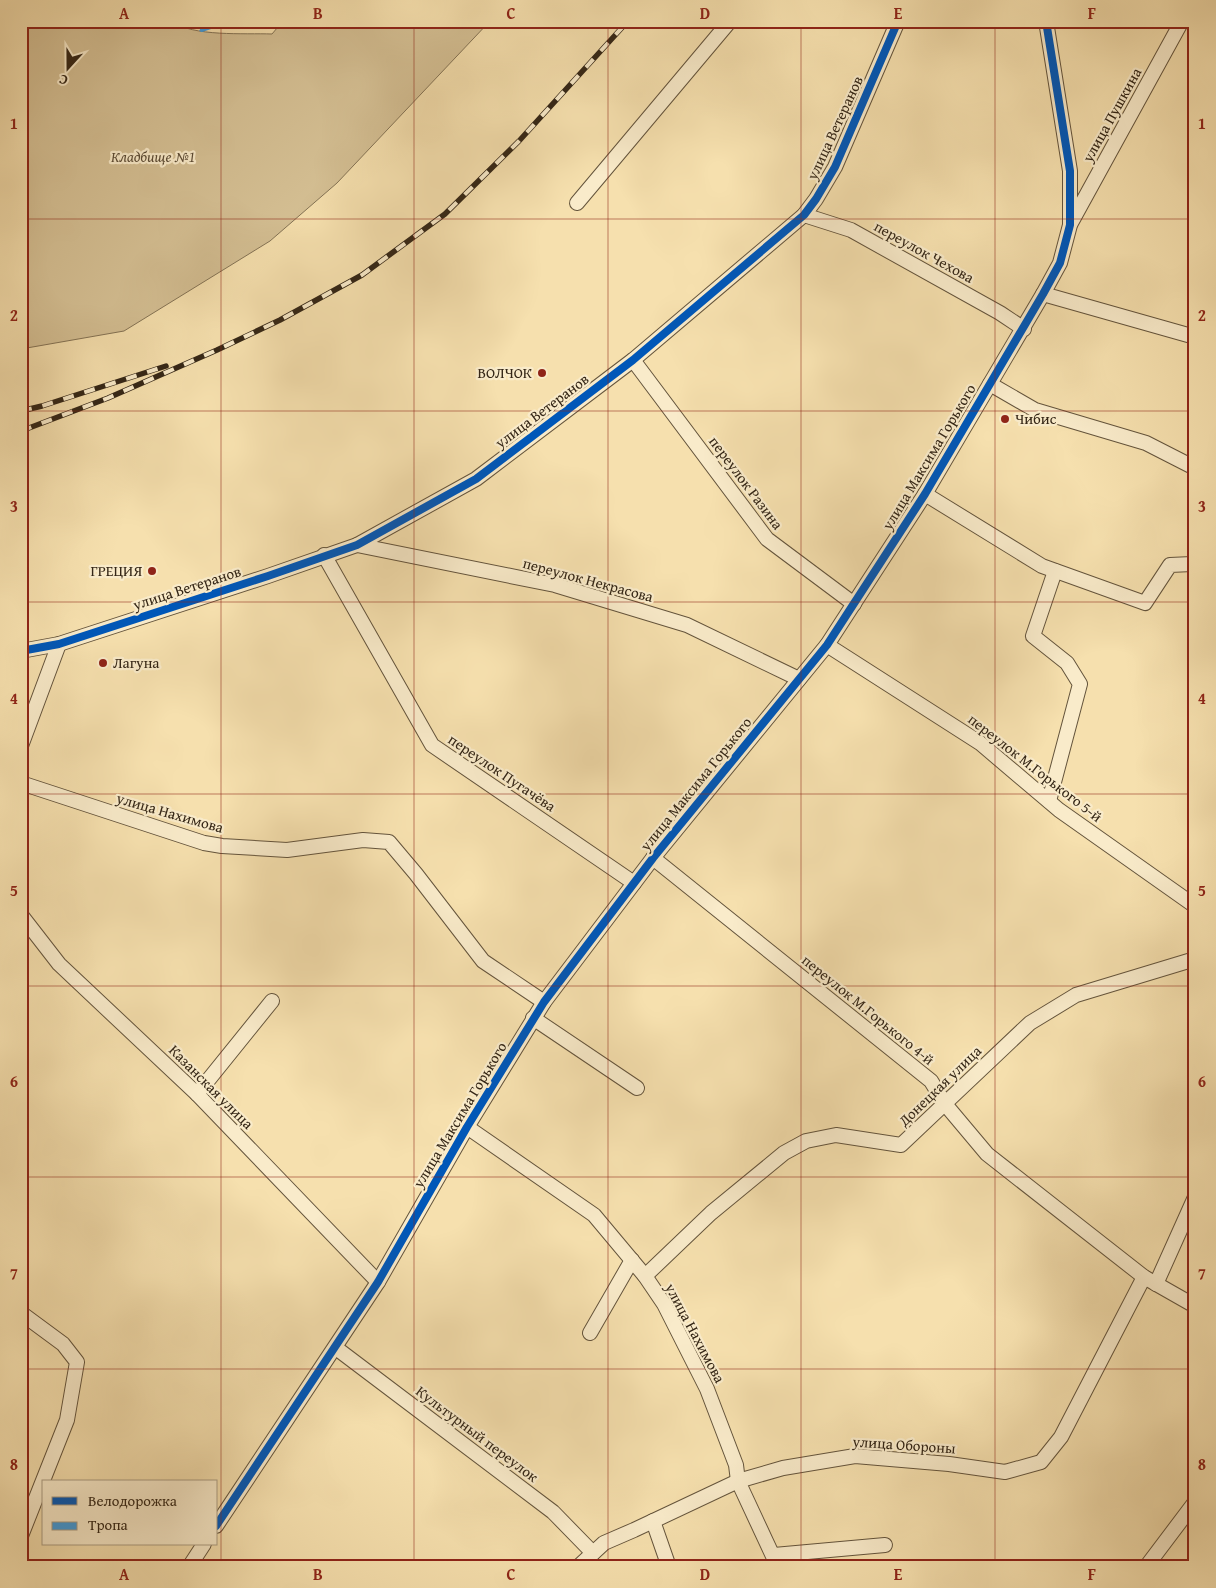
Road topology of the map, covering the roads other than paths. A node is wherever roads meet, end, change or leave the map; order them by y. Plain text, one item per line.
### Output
1 (730, 21) edge
2 (898, 21) edge
3 (1046, 21) edge
4 (1182, 21) edge
5 (577, 203) dead end
6 (804, 216) junction
7 (1070, 225) junction
8 (1044, 294) junction
9 (1024, 328) junction
10 (1195, 337) edge
11 (633, 360) junction
12 (990, 384) junction
13 (1195, 468) edge
14 (925, 494) junction
15 (357, 544) junction
16 (324, 556) junction
17 (1195, 566) edge
18 (1055, 571) junction
19 (854, 604) junction
20 (59, 644) junction
21 (827, 645) junction
22 (21, 651) edge
23 (799, 679) junction
24 (21, 746) edge
25 (21, 783) edge
26 (1049, 801) junction
27 (653, 858) junction
28 (634, 883) junction
29 (1195, 906) edge
30 (21, 915) edge
31 (1195, 959) edge
32 (272, 1001) dead end
33 (544, 1002) junction
34 (533, 1018) junction
35 (637, 1088) dead end
36 (197, 1094) junction
37 (945, 1104) junction
38 (467, 1127) junction
39 (1195, 1197) edge
40 (632, 1260) junction
41 (645, 1276) junction
42 (1150, 1281) junction
43 (378, 1282) junction
44 (1195, 1306) edge
45 (21, 1313) edge
46 (590, 1333) dead end
47 (336, 1348) junction
48 (43, 1480) edge
49 (738, 1480) junction
50 (42, 1483) edge
51 (1195, 1502) edge
52 (653, 1521) junction
53 (218, 1523) edge
54 (21, 1536) edge
55 (885, 1545) dead end
56 (203, 1546) edge
57 (593, 1553) junction
58 (776, 1561) edge
59 (189, 1567) edge
60 (578, 1567) edge
61 (669, 1567) edge
62 (1146, 1567) edge

1 - 5 street
2 - 6 street, улица Ветеранов
3 - 7 street, улица Максима Горького
4 - 7 street, улица Пушкина
6 - 9 street, переулок Чехова
6 - 11 street, улица Ветеранов
7 - 8 street, улица Максима Горького
8 - 9 street, улица Максима Горького
8 - 10 street
9 - 12 street, улица Максима Горького
11 - 15 street, улица Ветеранов
11 - 19 street, переулок Разина
12 - 13 street
12 - 14 street, улица Максима Горького
14 - 18 street
14 - 19 street, улица Максима Горького
15 - 16 street, улица Ветеранов
15 - 23 street, переулок Некрасова
16 - 20 street, улица Ветеранов
16 - 28 street, переулок Пугачёва
17 - 18 street
18 - 26 street
19 - 21 street, улица Максима Горького
20 - 22 street, улица Ветеранов
20 - 24 street
21 - 23 street, улица Максима Горького
21 - 26 street, переулок М.Горького 5-й
23 - 27 street, улица Максима Горького
25 - 33 street, улица Нахимова
26 - 29 street, переулок М.Горького 5-й
27 - 28 street, улица Максима Горького
27 - 37 street, переулок М.Горького 4-й
28 - 33 street, улица Максима Горького
30 - 36 street, Казанская улица
31 - 37 street, Донецкая улица
32 - 36 street
33 - 34 street, улица Максима Горького
34 - 35 street
34 - 38 street, улица Максима Горького
36 - 43 street, Казанская улица
37 - 41 street, Донецкая улица
37 - 42 street, переулок М.Горького 4-й
38 - 40 street, улица Нахимова
38 - 43 street, улица Максима Горького
39 - 42 street, улица Обороны
40 - 41 street, улица Нахимова
40 - 46 street
41 - 49 street, улица Нахимова
42 - 44 street, переулок М.Горького 4-й
42 - 49 street, улица Обороны
43 - 47 street, улица Максима Горького
45 - 48 street
47 - 53 street, улица Максима Горького
47 - 57 street, Культурный переулок
49 - 52 street, улица Обороны
49 - 58 street, улица Нахимова
50 - 54 street
51 - 62 street
52 - 57 street, улица Обороны
52 - 61 street
55 - 58 street
56 - 59 street
57 - 60 street, улица Обороны

